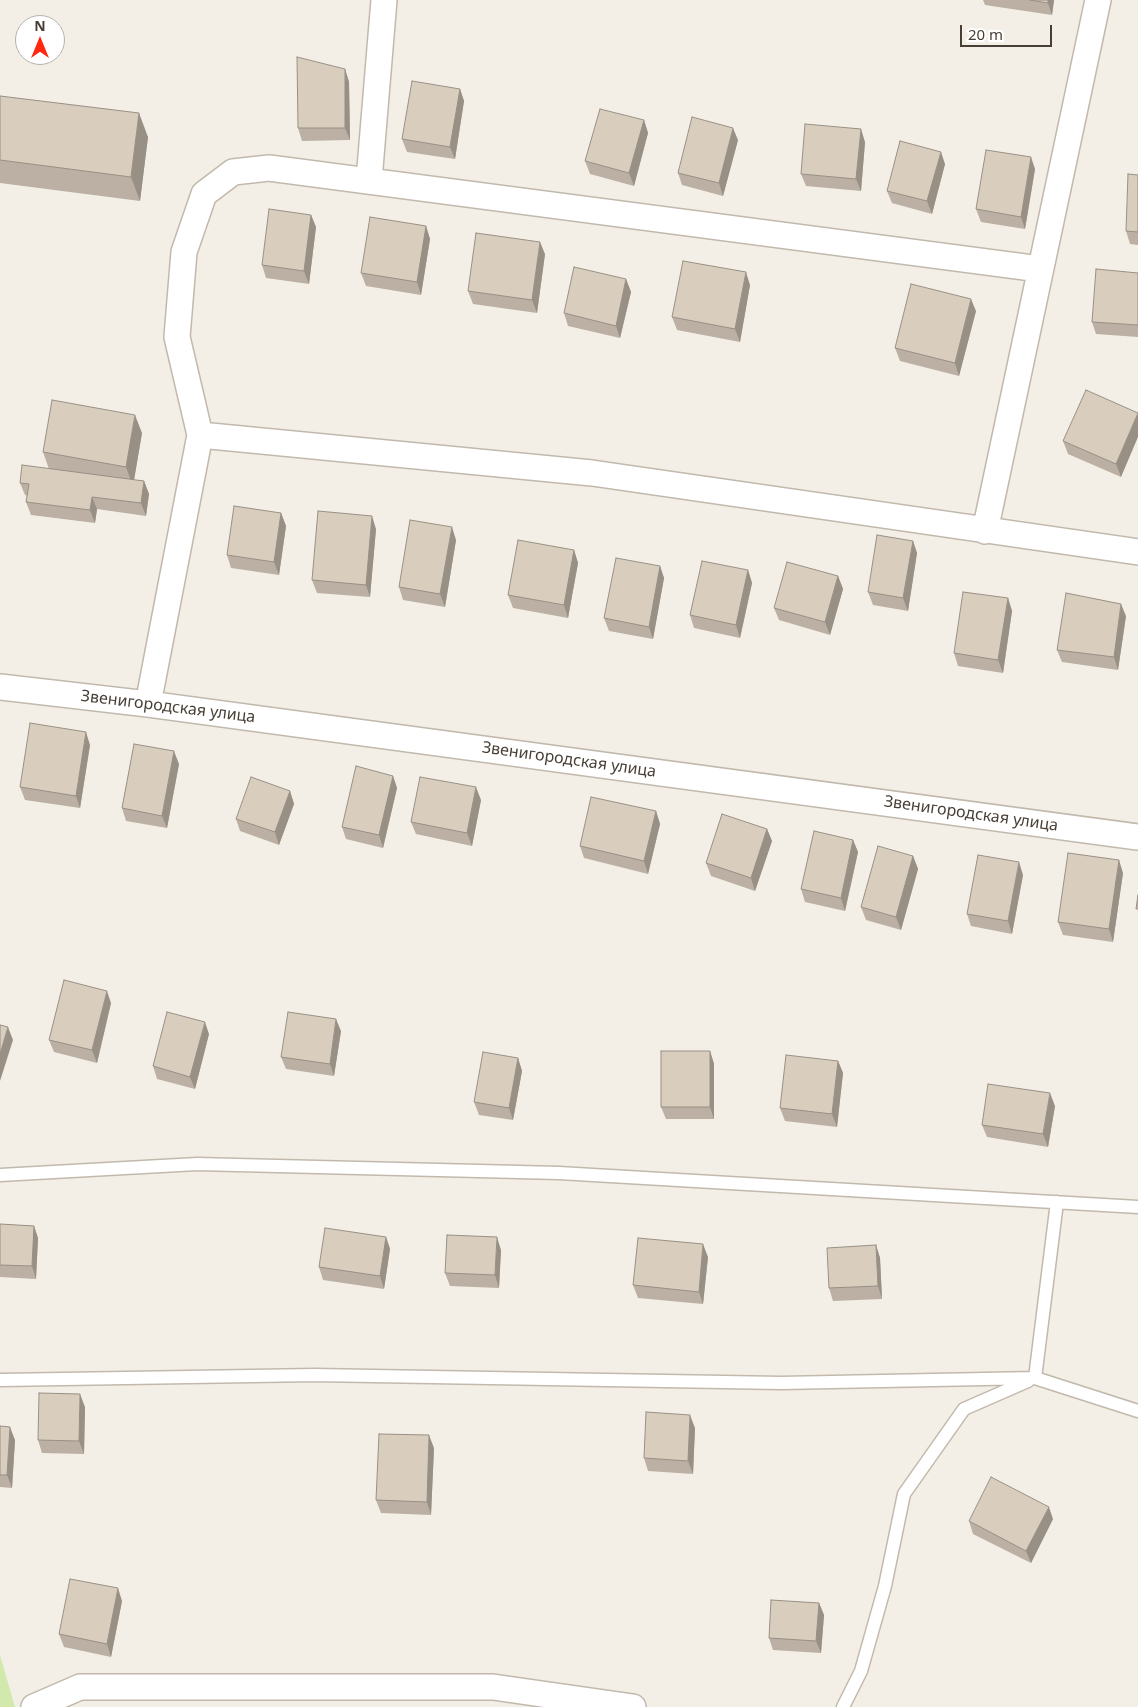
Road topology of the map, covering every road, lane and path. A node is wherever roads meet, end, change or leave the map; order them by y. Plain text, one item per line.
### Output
1 (384, 0) edge
2 (1098, 0) edge
3 (369, 180) junction
4 (1040, 269) junction
5 (200, 435) junction
6 (986, 531) junction
7 (1138, 552) edge
8 (0, 687) edge
9 (148, 704) junction
10 (1138, 837) edge
11 (0, 1175) edge
12 (1057, 1202) junction
13 (1138, 1207) edge
14 (1035, 1378) junction
15 (0, 1380) edge
16 (1138, 1411) edge
17 (547, 1700) edge
18 (34, 1707) edge
19 (633, 1707) edge
20 (843, 1707) edge

1 - 3 street
2 - 4 street
3 - 4 street
3 - 5 street
4 - 6 street
5 - 6 street
5 - 9 street
6 - 7 street
8 - 9 street, Звенигородская улица
9 - 10 street, Звенигородская улица
11 - 12 lane
12 - 13 lane
12 - 14 lane
14 - 15 lane
14 - 16 lane
14 - 20 lane
17 - 18 street
17 - 19 street

